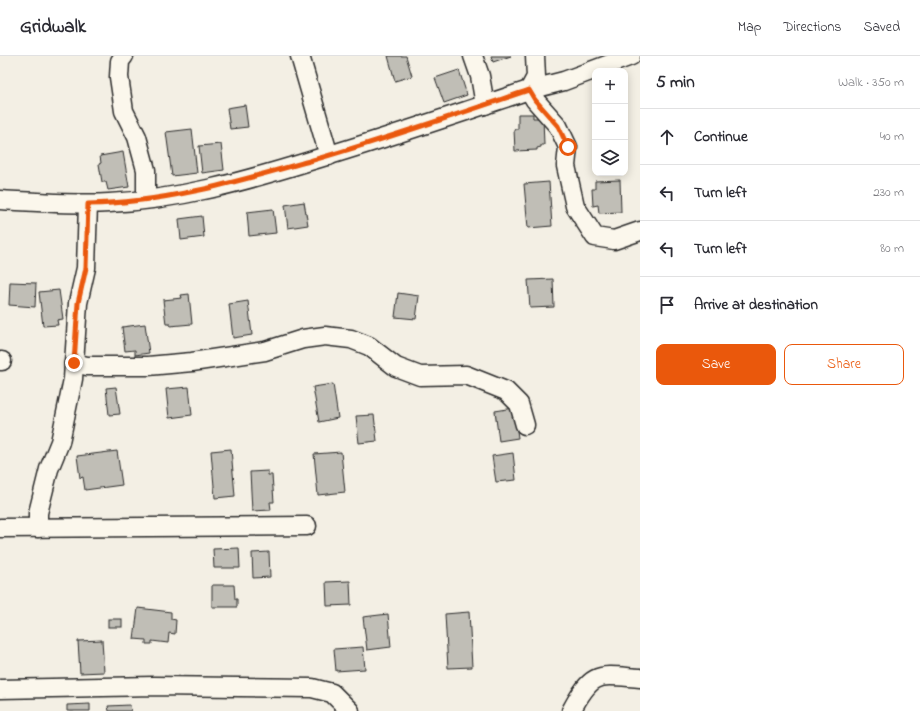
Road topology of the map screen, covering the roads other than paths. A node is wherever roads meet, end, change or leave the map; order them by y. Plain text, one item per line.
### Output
1 (124, 56) edge
2 (300, 56) edge
3 (473, 56) edge
4 (535, 56) edge
5 (631, 56) edge
6 (529, 90) junction
7 (485, 105) junction
8 (329, 156) junction
9 (146, 199) junction
10 (0, 200) edge
11 (88, 204) junction
12 (640, 232) edge
13 (74, 363) junction
14 (525, 425) dead end
15 (307, 526) dead end
16 (0, 528) edge
17 (38, 528) junction
18 (640, 678) edge
19 (0, 689) edge
20 (350, 711) edge
21 (571, 711) edge

1 - 9 street
2 - 8 street
3 - 7 street
4 - 6 street
5 - 6 street
6 - 7 street
6 - 12 street
7 - 8 street
8 - 9 street
9 - 11 street
10 - 11 street
11 - 13 street
13 - 14 street
13 - 17 street
15 - 17 street
16 - 17 street
18 - 21 street
19 - 20 street

